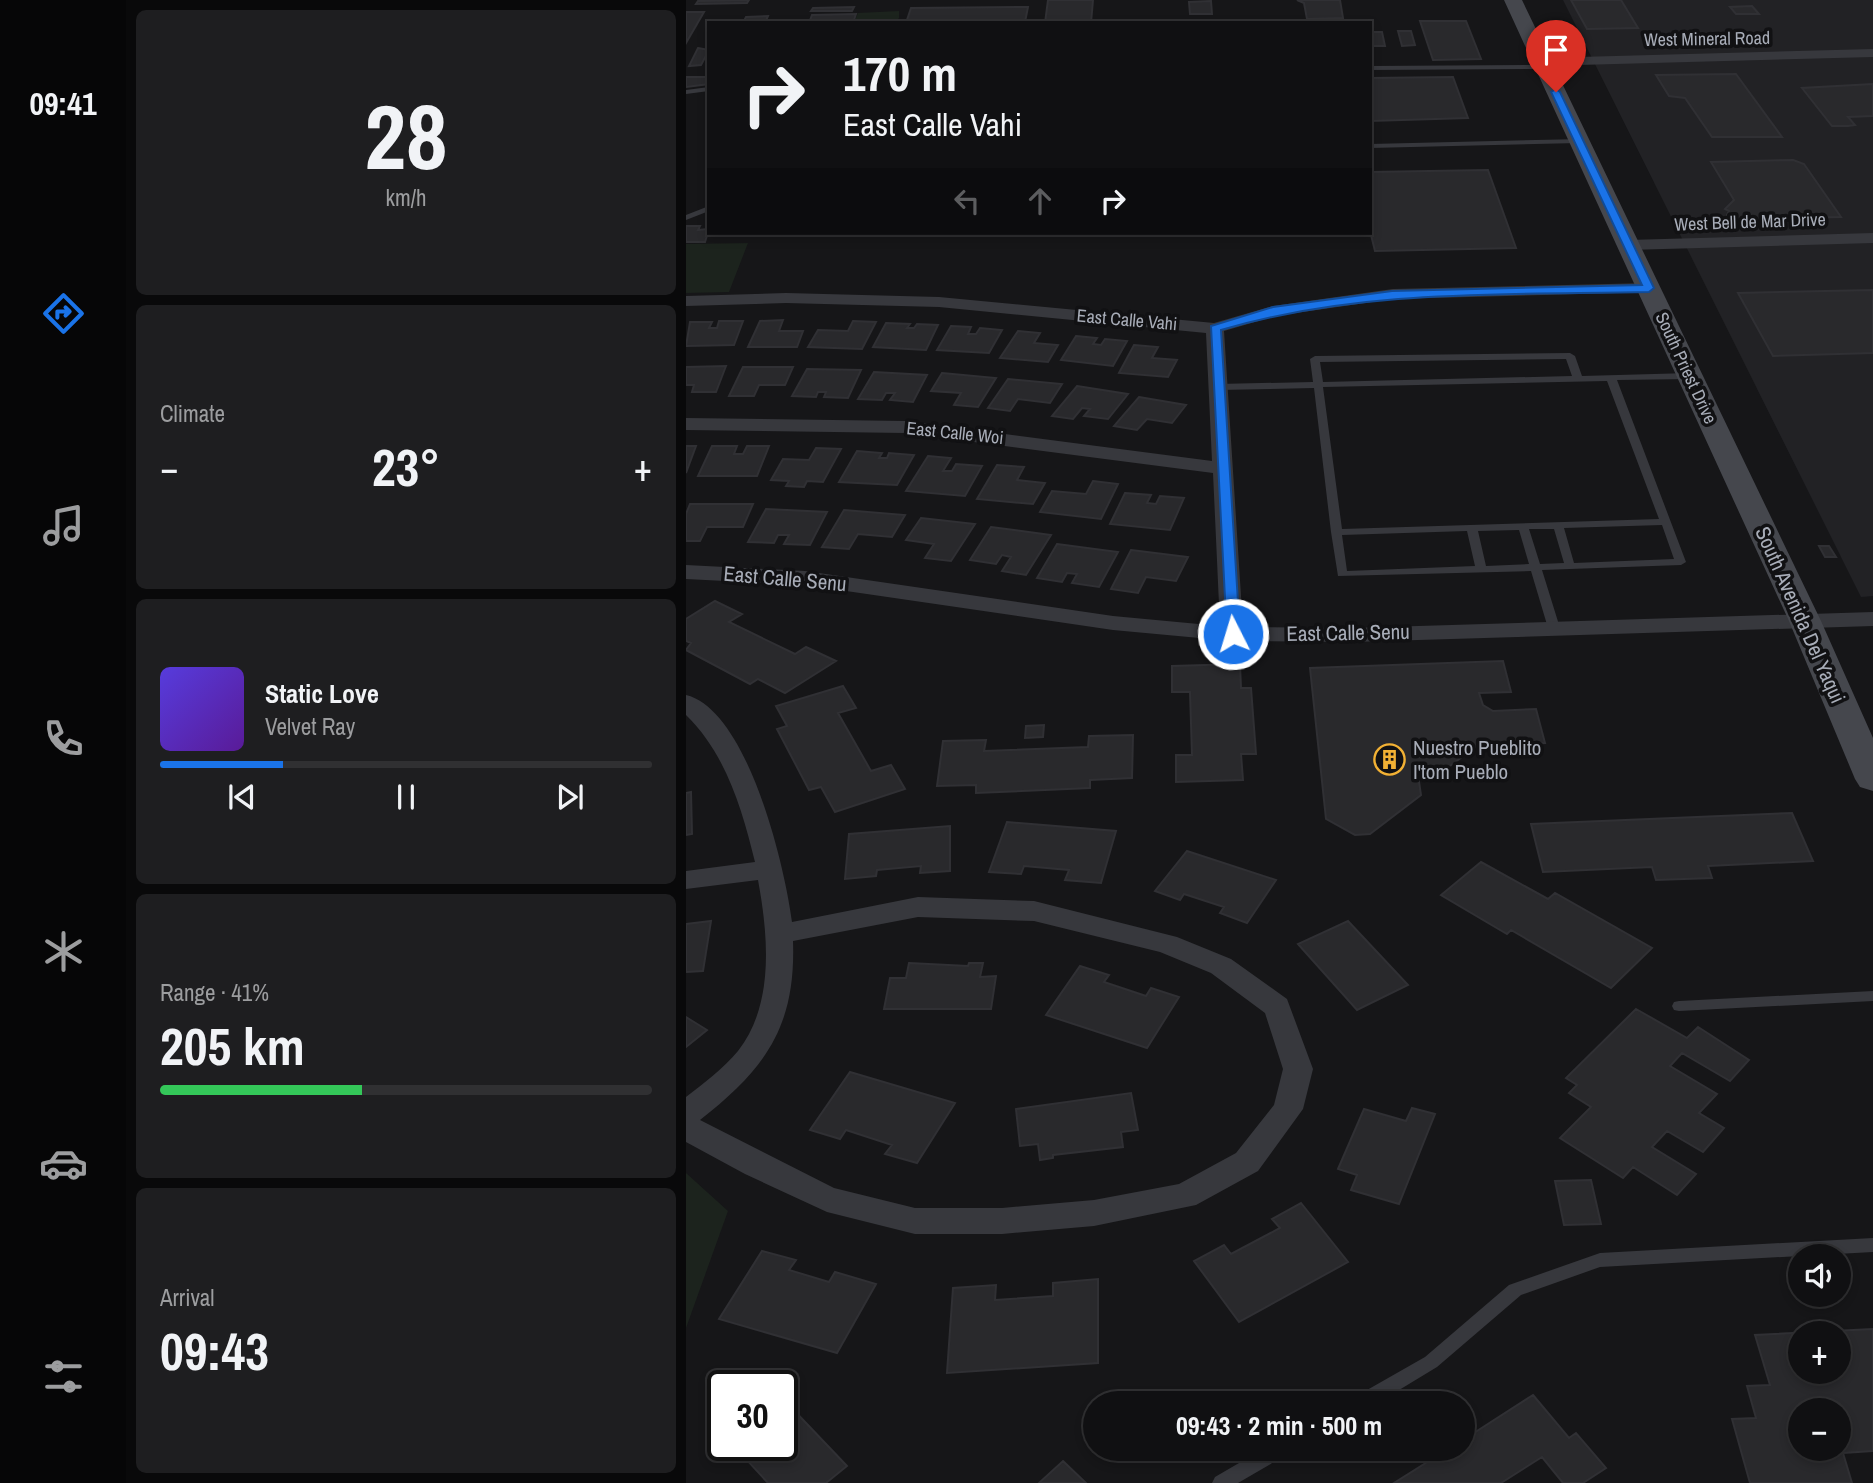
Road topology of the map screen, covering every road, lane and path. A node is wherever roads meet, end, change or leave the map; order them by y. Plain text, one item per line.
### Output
1 (1513, 0) edge
2 (1873, 53) edge
3 (1543, 64) junction
4 (1372, 68) edge
5 (707, 89) edge
6 (686, 92) edge
7 (1579, 141) junction
8 (1372, 146) edge
9 (707, 209) edge
10 (686, 218) edge
11 (1873, 238) edge
12 (1629, 245) junction
13 (1649, 288) junction
14 (686, 301) edge
15 (1215, 328) junction
16 (1690, 376) junction
17 (1612, 378) junction
18 (1578, 379) junction
19 (1316, 384) junction
20 (1218, 387) junction
21 (686, 424) edge
22 (1726, 453) joint
23 (1223, 467) junction
24 (1666, 522) junction
25 (1558, 525) junction
26 (1523, 526) junction
27 (1472, 528) junction
28 (1336, 532) junction
29 (1570, 566) junction
30 (1535, 567) junction
31 (1481, 569) junction
32 (686, 572) edge
33 (1873, 619) edge
34 (1805, 621) junction
35 (1554, 628) junction
36 (1233, 634) junction
37 (686, 702) edge
38 (1873, 779) edge
39 (771, 869) junction
40 (686, 880) edge
41 (779, 934) junction
42 (1873, 996) edge
43 (1679, 1006) dead end
44 (686, 1114) edge
45 (686, 1127) edge
46 (1873, 1245) edge
47 (1381, 1391) edge
48 (1259, 1461) edge
49 (1221, 1483) edge

1 - 3 street
2 - 3 street, West Mineral Road
3 - 4 lane
3 - 7 street
5 - 6 lane
7 - 8 lane
7 - 12 street
9 - 10 lane
11 - 12 street, West Bell de Mar Drive
12 - 13 street, South Priest Drive
13 - 15 street, East Calle Vahi
13 - 16 street, South Priest Drive
14 - 15 street, East Calle Vahi
15 - 20 street
16 - 17 lane
16 - 22 street, South Priest Drive
17 - 18 lane
17 - 24 lane
18 - 19 lane
18 - 19 lane
19 - 20 lane
19 - 28 lane
20 - 23 street
21 - 23 street, East Calle Woi
22 - 34 street, South Avenida Del Yaqui
23 - 36 street
24 - 25 lane
24 - 29 lane
25 - 26 lane
25 - 29 lane
26 - 27 lane
26 - 30 lane
27 - 28 lane
27 - 31 lane
28 - 31 lane
29 - 30 lane
30 - 31 lane
30 - 35 lane
32 - 36 street, East Calle Senu
33 - 34 street, East Calle Senu
34 - 35 street, East Calle Senu
34 - 38 street, South Avenida Del Yaqui
35 - 36 street, East Calle Senu
37 - 39 street
39 - 40 street
39 - 41 street
41 - 44 street
41 - 45 street
42 - 43 lane
46 - 47 lane
48 - 49 lane

